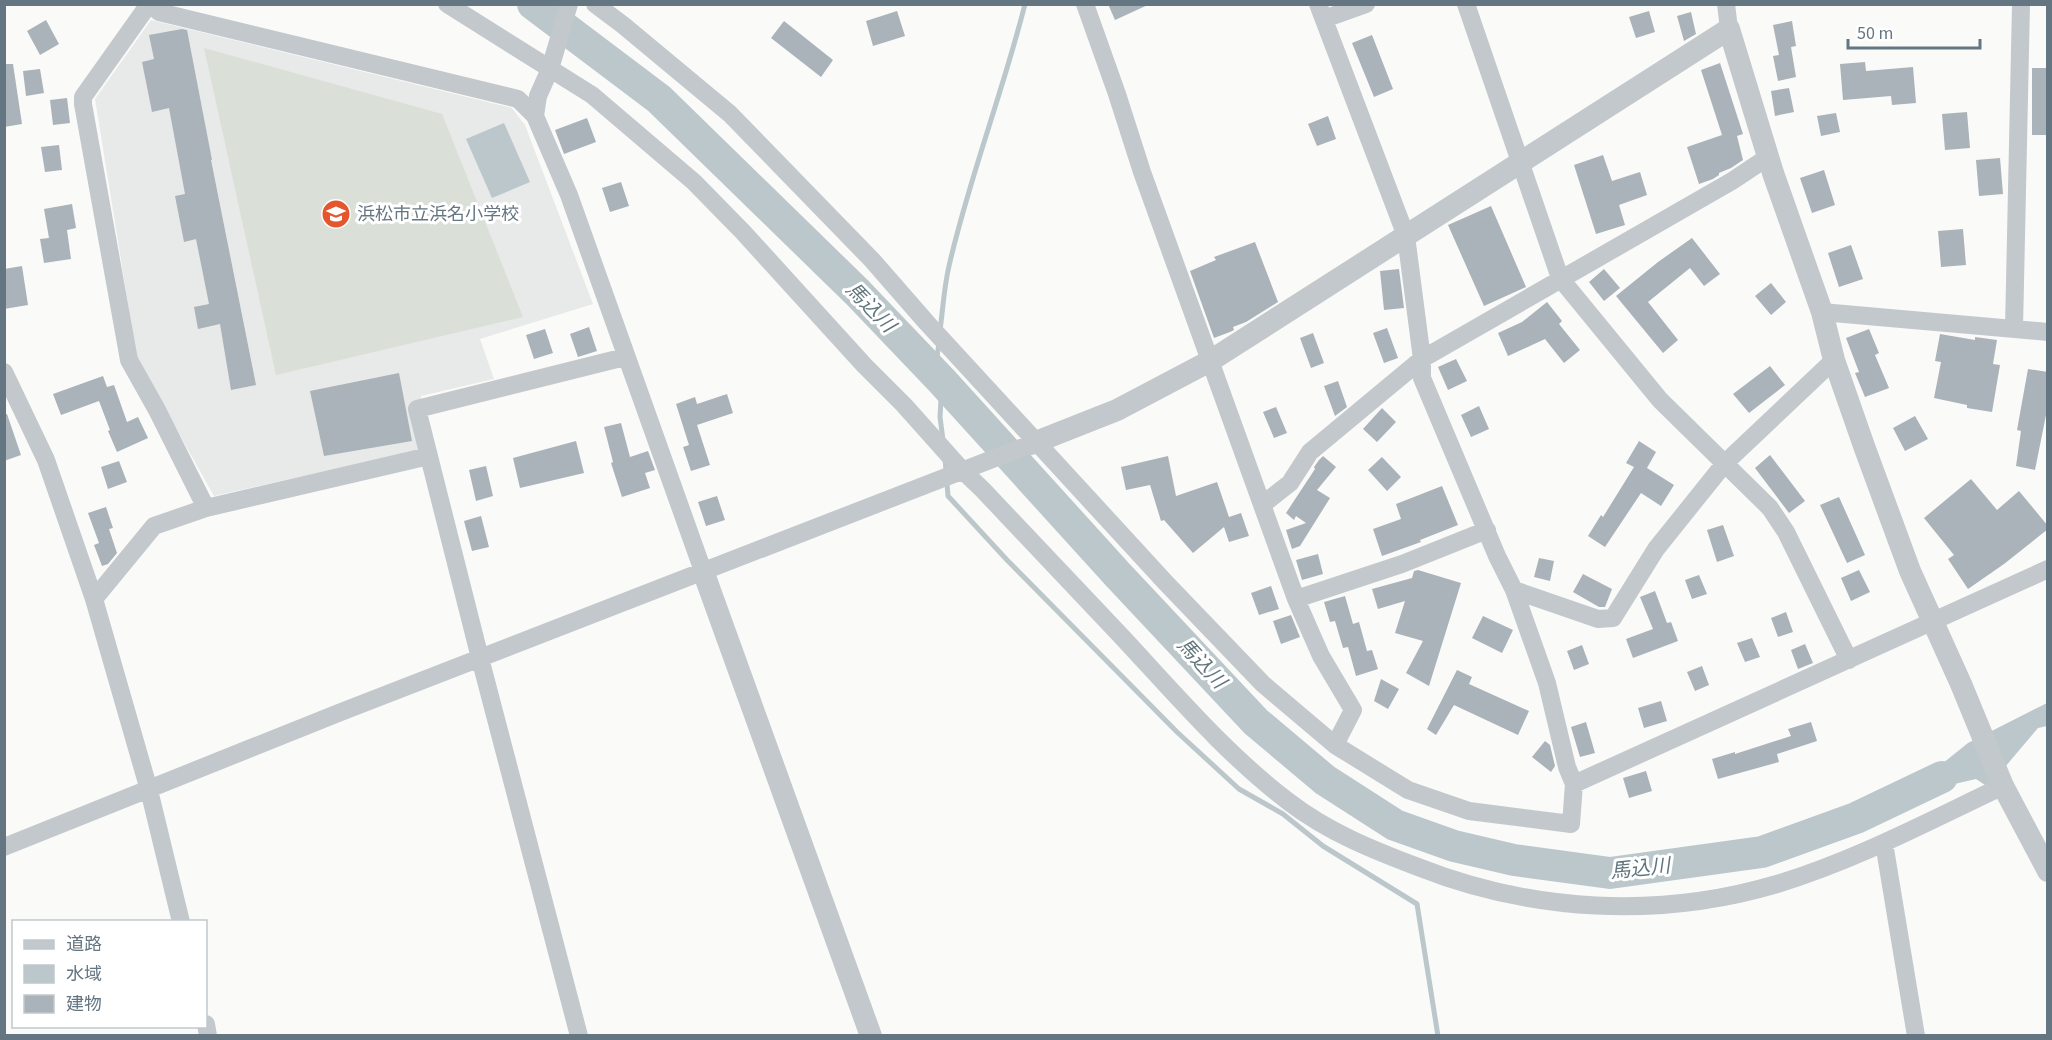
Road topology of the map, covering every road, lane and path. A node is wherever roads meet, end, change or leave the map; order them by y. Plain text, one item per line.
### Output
1 (150, 4) edge
2 (447, 4) edge
3 (569, 4) edge
4 (595, 4) edge
5 (1085, 4) edge
6 (1366, 4) edge
7 (1466, 4) edge
8 (1726, 4) edge
9 (2021, 4) edge
10 (1321, 12) edge
11 (1729, 29) junction
12 (550, 69) junction
13 (534, 116) junction
14 (1768, 157) junction
15 (1521, 162) junction
16 (1406, 236) junction
17 (1560, 278) junction
18 (1822, 312) junction
19 (2014, 329) junction
20 (2048, 332) edge
21 (625, 357) junction
22 (1422, 359) junction
23 (1834, 360) junction
24 (1210, 361) junction
25 (4, 372) edge
26 (13, 410) edge
27 (1034, 442) junction
28 (429, 456) junction
29 (1725, 463) junction
30 (964, 470) junction
31 (1262, 505) junction
32 (206, 508) junction
33 (1487, 530) junction
34 (2048, 569) edge
35 (703, 571) junction
36 (1514, 590) junction
37 (94, 599) junction
38 (1296, 599) junction
39 (1932, 621) junction
40 (480, 658) junction
41 (1849, 660) junction
42 (1335, 746) junction
43 (1574, 784) junction
44 (2003, 786) junction
45 (148, 790) junction
46 (1884, 843) junction
47 (4, 847) edge
48 (2048, 871) edge
49 (181, 920) edge
50 (579, 1035) edge
51 (871, 1035) edge
52 (1916, 1035) edge

1 - 13 street
1 - 32 street
2 - 12 street
3 - 12 street
4 - 27 street
5 - 24 street
6 - 10 street
7 - 15 street
8 - 11 street
9 - 19 street
10 - 16 street
11 - 14 street
11 - 15 street
12 - 13 street
12 - 30 street
13 - 21 street
14 - 17 street
14 - 18 street
15 - 16 street
15 - 17 street
16 - 22 street
16 - 24 street
17 - 22 street
17 - 29 street
18 - 19 street
18 - 23 street
19 - 20 street
21 - 28 street
21 - 35 street
22 - 31 street
22 - 33 street
23 - 29 street
23 - 39 street
24 - 27 street
24 - 31 street
25 - 26 street
26 - 37 street
27 - 30 street
27 - 42 street
28 - 32 street
28 - 40 street
29 - 36 street
29 - 41 street
30 - 35 street
30 - 46 street
31 - 38 street
32 - 37 street
33 - 36 street
33 - 38 street
34 - 39 street
35 - 40 street
35 - 51 street
36 - 43 street
37 - 45 street
38 - 42 street
39 - 41 street
39 - 44 street
40 - 45 street
40 - 50 street
41 - 43 street
42 - 43 street
44 - 46 street
44 - 48 street
45 - 47 street
45 - 49 street
46 - 52 street

